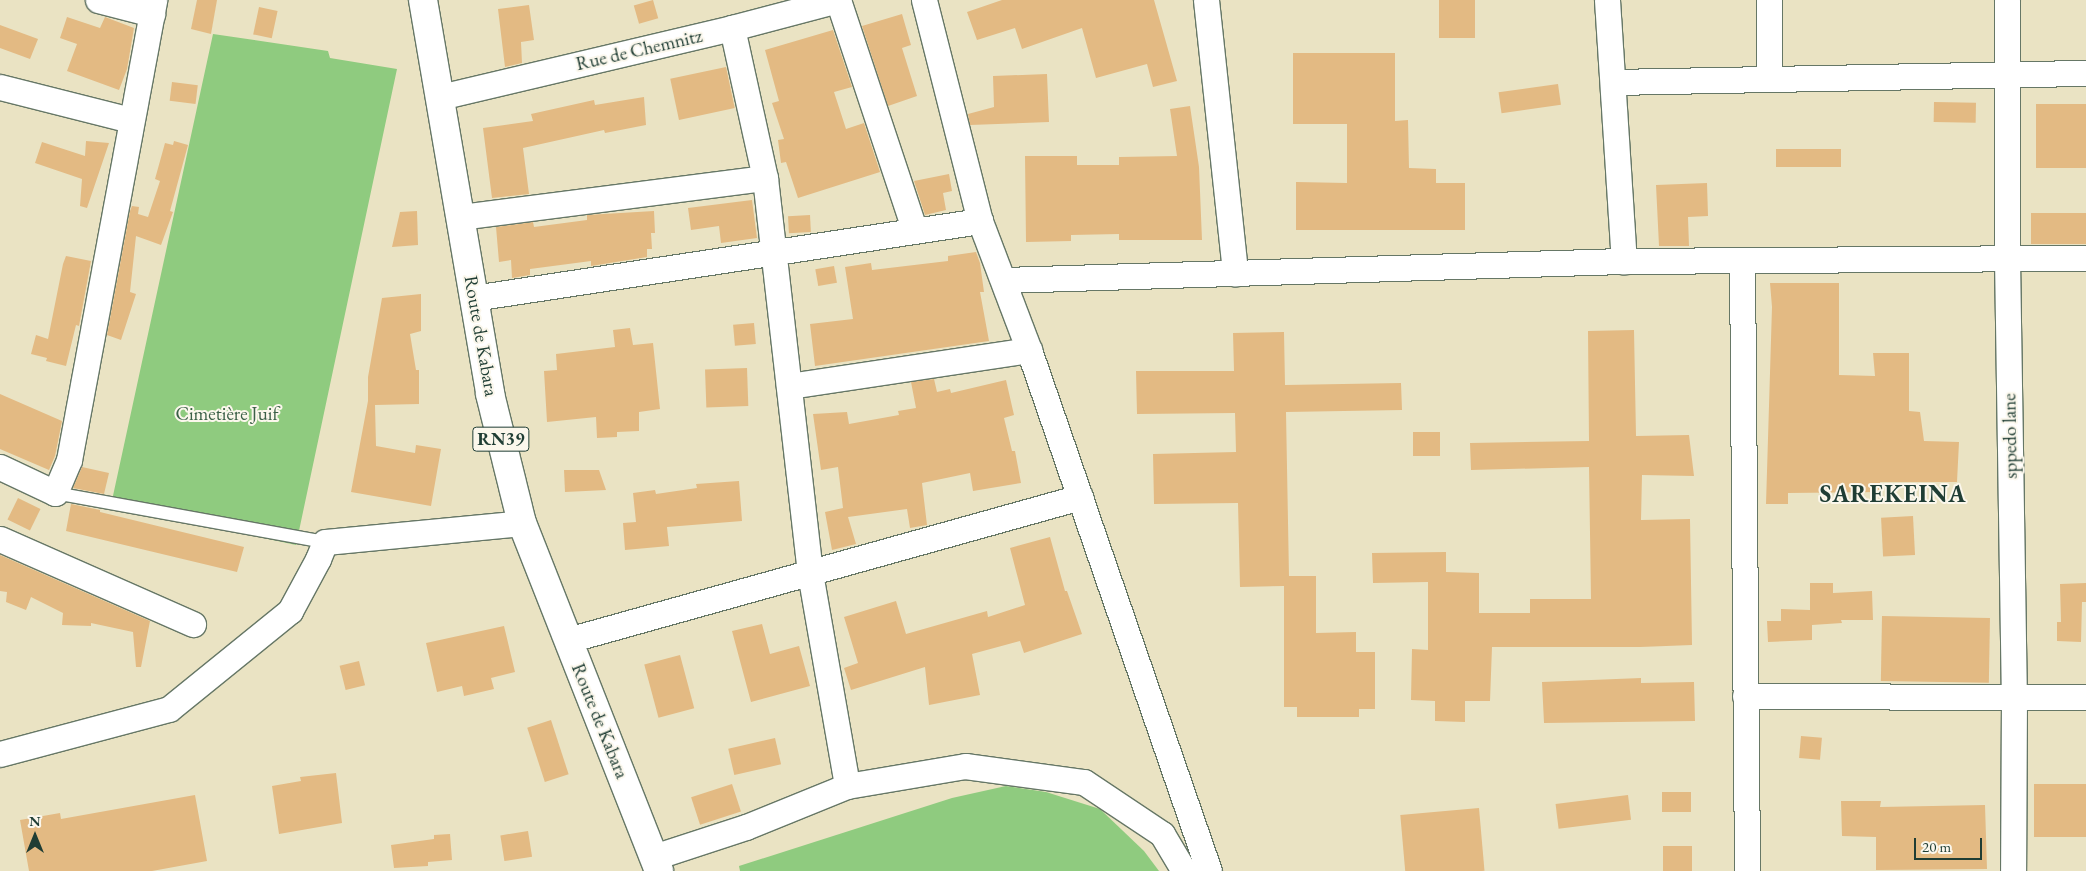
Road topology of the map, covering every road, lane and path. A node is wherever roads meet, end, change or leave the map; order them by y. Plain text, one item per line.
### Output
1 (98, 0) edge
2 (423, 0) edge
3 (838, 0) edge
4 (924, 0) edge
5 (1206, 0) edge
6 (1607, 0) edge
7 (1769, 0) edge
8 (2007, 0) edge
9 (153, 7) edge
10 (732, 28) junction
11 (2086, 73) edge
12 (2008, 75) junction
13 (1769, 79) junction
14 (1612, 82) junction
15 (0, 87) edge
16 (440, 97) junction
17 (130, 120) junction
18 (765, 178) junction
19 (460, 217) junction
20 (980, 221) junction
21 (915, 231) junction
22 (773, 252) junction
23 (2006, 258) junction
24 (2086, 258) edge
25 (1742, 261) junction
26 (1624, 262) junction
27 (1234, 273) junction
28 (1004, 280) junction
29 (473, 298) junction
30 (1029, 350) junction
31 (789, 386) junction
32 (0, 467) edge
33 (55, 493) junction
34 (1080, 497) junction
35 (522, 523) junction
36 (0, 539) edge
37 (325, 542) junction
38 (810, 573) junction
39 (193, 624) dead end
40 (568, 640) junction
41 (1745, 696) junction
42 (2014, 697) junction
43 (2086, 697) edge
44 (0, 754) edge
45 (847, 786) junction
46 (656, 864) edge
47 (1184, 871) edge
48 (1208, 871) edge
49 (1746, 871) edge
50 (2013, 871) edge

1 - 9 street
2 - 16 main road, Route de Kabara / RN39
3 - 10 street, Rue de Chemnitz
3 - 21 street
4 - 20 street
5 - 27 street
6 - 14 street
7 - 13 street
8 - 12 street, sppedo lane
9 - 17 street
10 - 16 street, Rue de Chemnitz
10 - 18 street
11 - 12 street
12 - 13 street
12 - 23 street, sppedo lane
13 - 14 street
14 - 26 street
15 - 17 street
16 - 19 main road, Route de Kabara / RN39
17 - 33 street
18 - 19 street
18 - 22 street
19 - 29 main road, Route de Kabara / RN39
20 - 21 street
20 - 28 street
21 - 22 street
22 - 29 street
22 - 31 street
23 - 24 street
23 - 25 street
23 - 42 street, sppedo lane
25 - 26 street
25 - 41 street
26 - 27 street
27 - 28 street
28 - 30 street
29 - 35 main road, Route de Kabara / RN39
30 - 31 street
30 - 34 street
31 - 38 street
32 - 33 street
33 - 37 lane
34 - 38 street
34 - 48 street
35 - 37 street
35 - 40 main road, Route de Kabara / RN39
36 - 39 street
37 - 44 street
38 - 40 street
38 - 45 street
40 - 46 main road, Route de Kabara / RN39
41 - 42 street
41 - 49 street
42 - 43 street
42 - 50 street, sppedo lane
45 - 46 street
45 - 47 street

